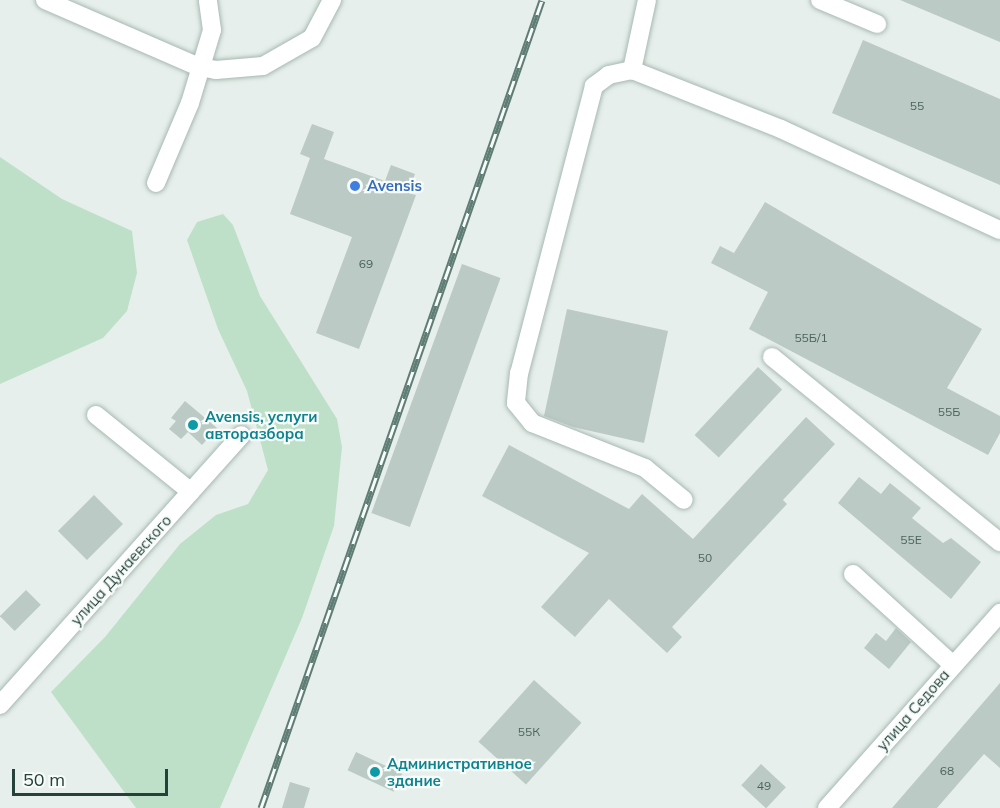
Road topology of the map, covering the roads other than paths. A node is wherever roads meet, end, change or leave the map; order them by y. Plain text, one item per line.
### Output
1 (45, 0) edge
2 (208, 0) edge
3 (332, 0) edge
4 (647, 0) edge
5 (820, 0) edge
6 (877, 24) dead end
7 (199, 67) junction
8 (632, 70) junction
9 (156, 183) dead end
10 (1000, 230) edge
11 (772, 357) dead end
12 (96, 416) dead end
13 (241, 435) dead end
14 (190, 492) junction
15 (684, 500) dead end
16 (1000, 542) edge
17 (853, 574) dead end
18 (1000, 612) edge
19 (953, 665) junction
20 (0, 705) edge
21 (827, 808) edge

1 - 7 street
2 - 7 street
3 - 7 street
4 - 8 street
5 - 6 street
7 - 9 street
8 - 10 street
8 - 15 street
11 - 16 street
12 - 14 street
13 - 14 street, улица Дунаевского
14 - 20 street, улица Дунаевского
17 - 19 street
18 - 19 street, улица Седова
19 - 21 street, улица Седова

